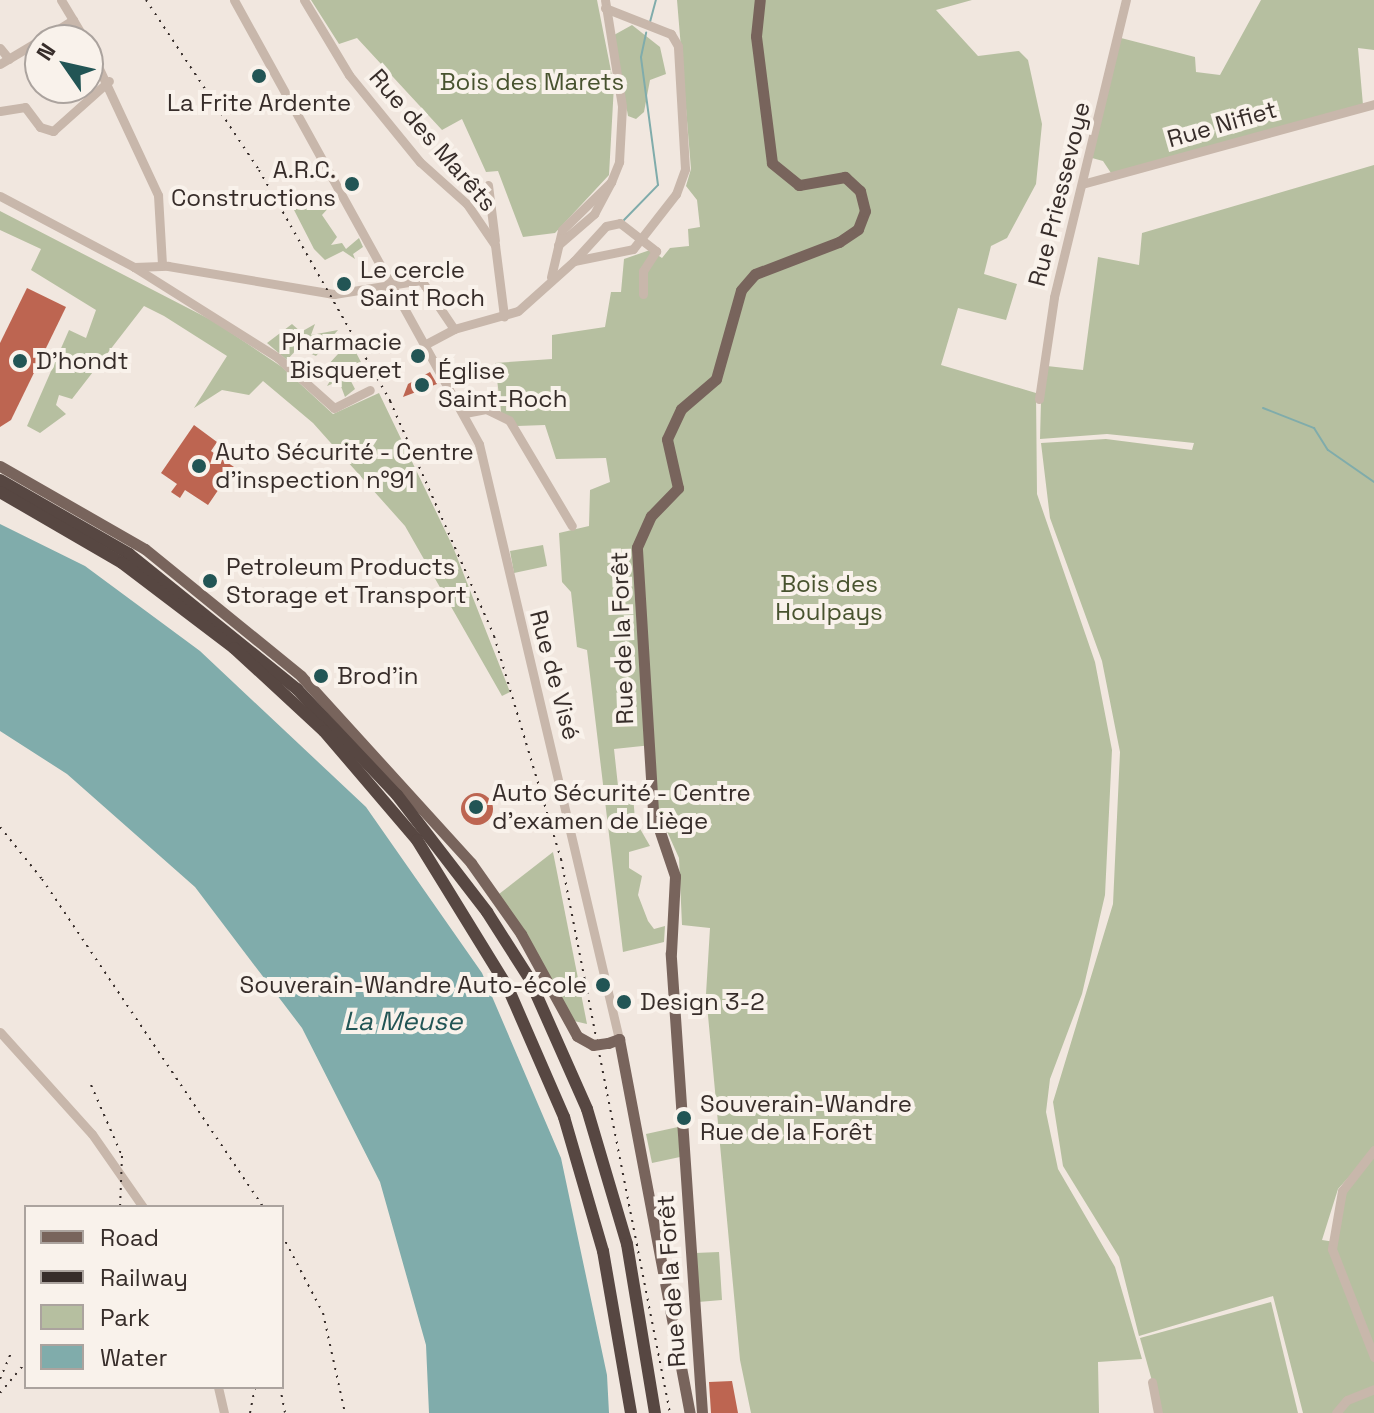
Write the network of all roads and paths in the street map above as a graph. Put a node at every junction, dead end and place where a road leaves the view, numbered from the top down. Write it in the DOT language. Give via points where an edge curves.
graph roads {
  1 [pos="61,0"];
  2 [pos="234,0"];
  3 [pos="304,0"];
  4 [pos="760,0"];
  5 [pos="1126,0"];
  6 [pos="605,4"];
  7 [pos="73,20"];
  8 [pos="66,24"];
  9 [pos="75,24"];
  10 [pos="0,48"];
  11 [pos="24,49"];
  12 [pos="4,61"];
  13 [pos="104,72"];
  14 [pos="109,81"];
  15 [pos="1374,104"];
  16 [pos="0,111"];
  17 [pos="1082,184"];
  18 [pos="488,185"];
  19 [pos="0,196"];
  20 [pos="645,238"];
  21 [pos="495,245"];
  22 [pos="574,261"];
  23 [pos="162,265"];
  24 [pos="134,267"];
  25 [pos="551,277"];
  26 [pos="392,284"];
  27 [pos="643,294"];
  28 [pos="504,316"];
  29 [pos="454,329"];
  30 [pos="426,344"];
  31 [pos="370,390"];
  32 [pos="1039,399"];
  33 [pos="465,413"];
  34 [pos="0,466"];
  35 [pos="0,480"];
  36 [pos="0,492"];
  37 [pos="572,526"];
  38 [pos="0,1032"];
  39 [pos="613,1041"];
  40 [pos="1374,1150"];
  41 [pos="142,1205"];
  42 [pos="1374,1357"];
  43 [pos="1152,1382"];
  44 [pos="218,1389"];
  45 [pos="1374,1389"];
  46 [pos="224,1413"];
  47 [pos="631,1413"];
  48 [pos="655,1413"];
  49 [pos="690,1413"];
  50 [pos="702,1413"];
  51 [pos="1158,1413"];
  52 [pos="1336,1413"];
  1 -- 7 [label="street"];
  2 -- 26 [label="street, Rue de Visé"];
  3 -- 21 [label="street, Rue des Marêts" via="349,75 420,162 467,204"];
  4 -- 50 [label="main road, Rue de la Forêt" via="756,36 772,163 799,185 845,177 860,191 865,211 858,229 839,242 755,274 741,290 716,379 681,409 667,439 678,488 651,516 637,547 653,811 675,876 671,953"];
  5 -- 17 [label="street, Rue Priessevoye"];
  6 -- 20 [label="street" via="671,34 678,46 685,169"];
  6 -- 25 [label="street" via="622,106 611,182 569,219"];
  7 -- 8 [label="street"];
  7 -- 9 [label="street"];
  10 -- 12 [label="street"];
  11 -- 12 [label="street"];
  13 -- 14 [label="street"];
  14 -- 16 [label="street" via="53,131 40,127 25,107"];
  14 -- 23 [label="street" via="158,195"];
  15 -- 17 [label="street, Rue Nifiet"];
  17 -- 32 [label="street, Rue Priessevoye" via="1054,297"];
  18 -- 21 [label="street"];
  19 -- 24 [label="street"];
  20 -- 22 [label="street" via="623,254"];
  20 -- 22 [label="street" via="613,221"];
  20 -- 27 [label="street" via="656,251 643,271"];
  21 -- 28 [label="street, Rue des Marêts"];
  22 -- 25 [label="street"];
  23 -- 24 [label="street"];
  23 -- 26 [label="street" via="329,293"];
  24 -- 31 [label="street" via="277,357 334,408"];
  25 -- 28 [label="street" via="525,307"];
  26 -- 29 [label="street" via="426,281"];
  26 -- 30 [label="street, Rue de Visé"];
  28 -- 29 [label="street"];
  29 -- 30 [label="street"];
  30 -- 33 [label="street, Rue de Visé"];
  33 -- 37 [label="street" via="486,409 509,420"];
  33 -- 39 [label="street, Rue de Visé" via="489,483 521,642 570,813"];
  34 -- 39 [label="main road, bridge" via="145,549 301,676 471,863 521,934 577,1036 593,1045"];
  35 -- 48 [label="highway" via="129,554 297,689 397,795 487,912 529,978 587,1109 627,1244"];
  36 -- 47 [label="highway" via="122,563 234,648 324,731 425,850 508,988 564,1117 603,1251"];
  38 -- 41 [label="street" via="104,1149"];
  39 -- 49 [label="main road, Rue de Visé"];
  40 -- 42 [label="street" via="1342,1191 1332,1249"];
  43 -- 51 [label="street"];
  44 -- 46 [label="street"];
  45 -- 52 [label="street" via="1347,1400"];
}
